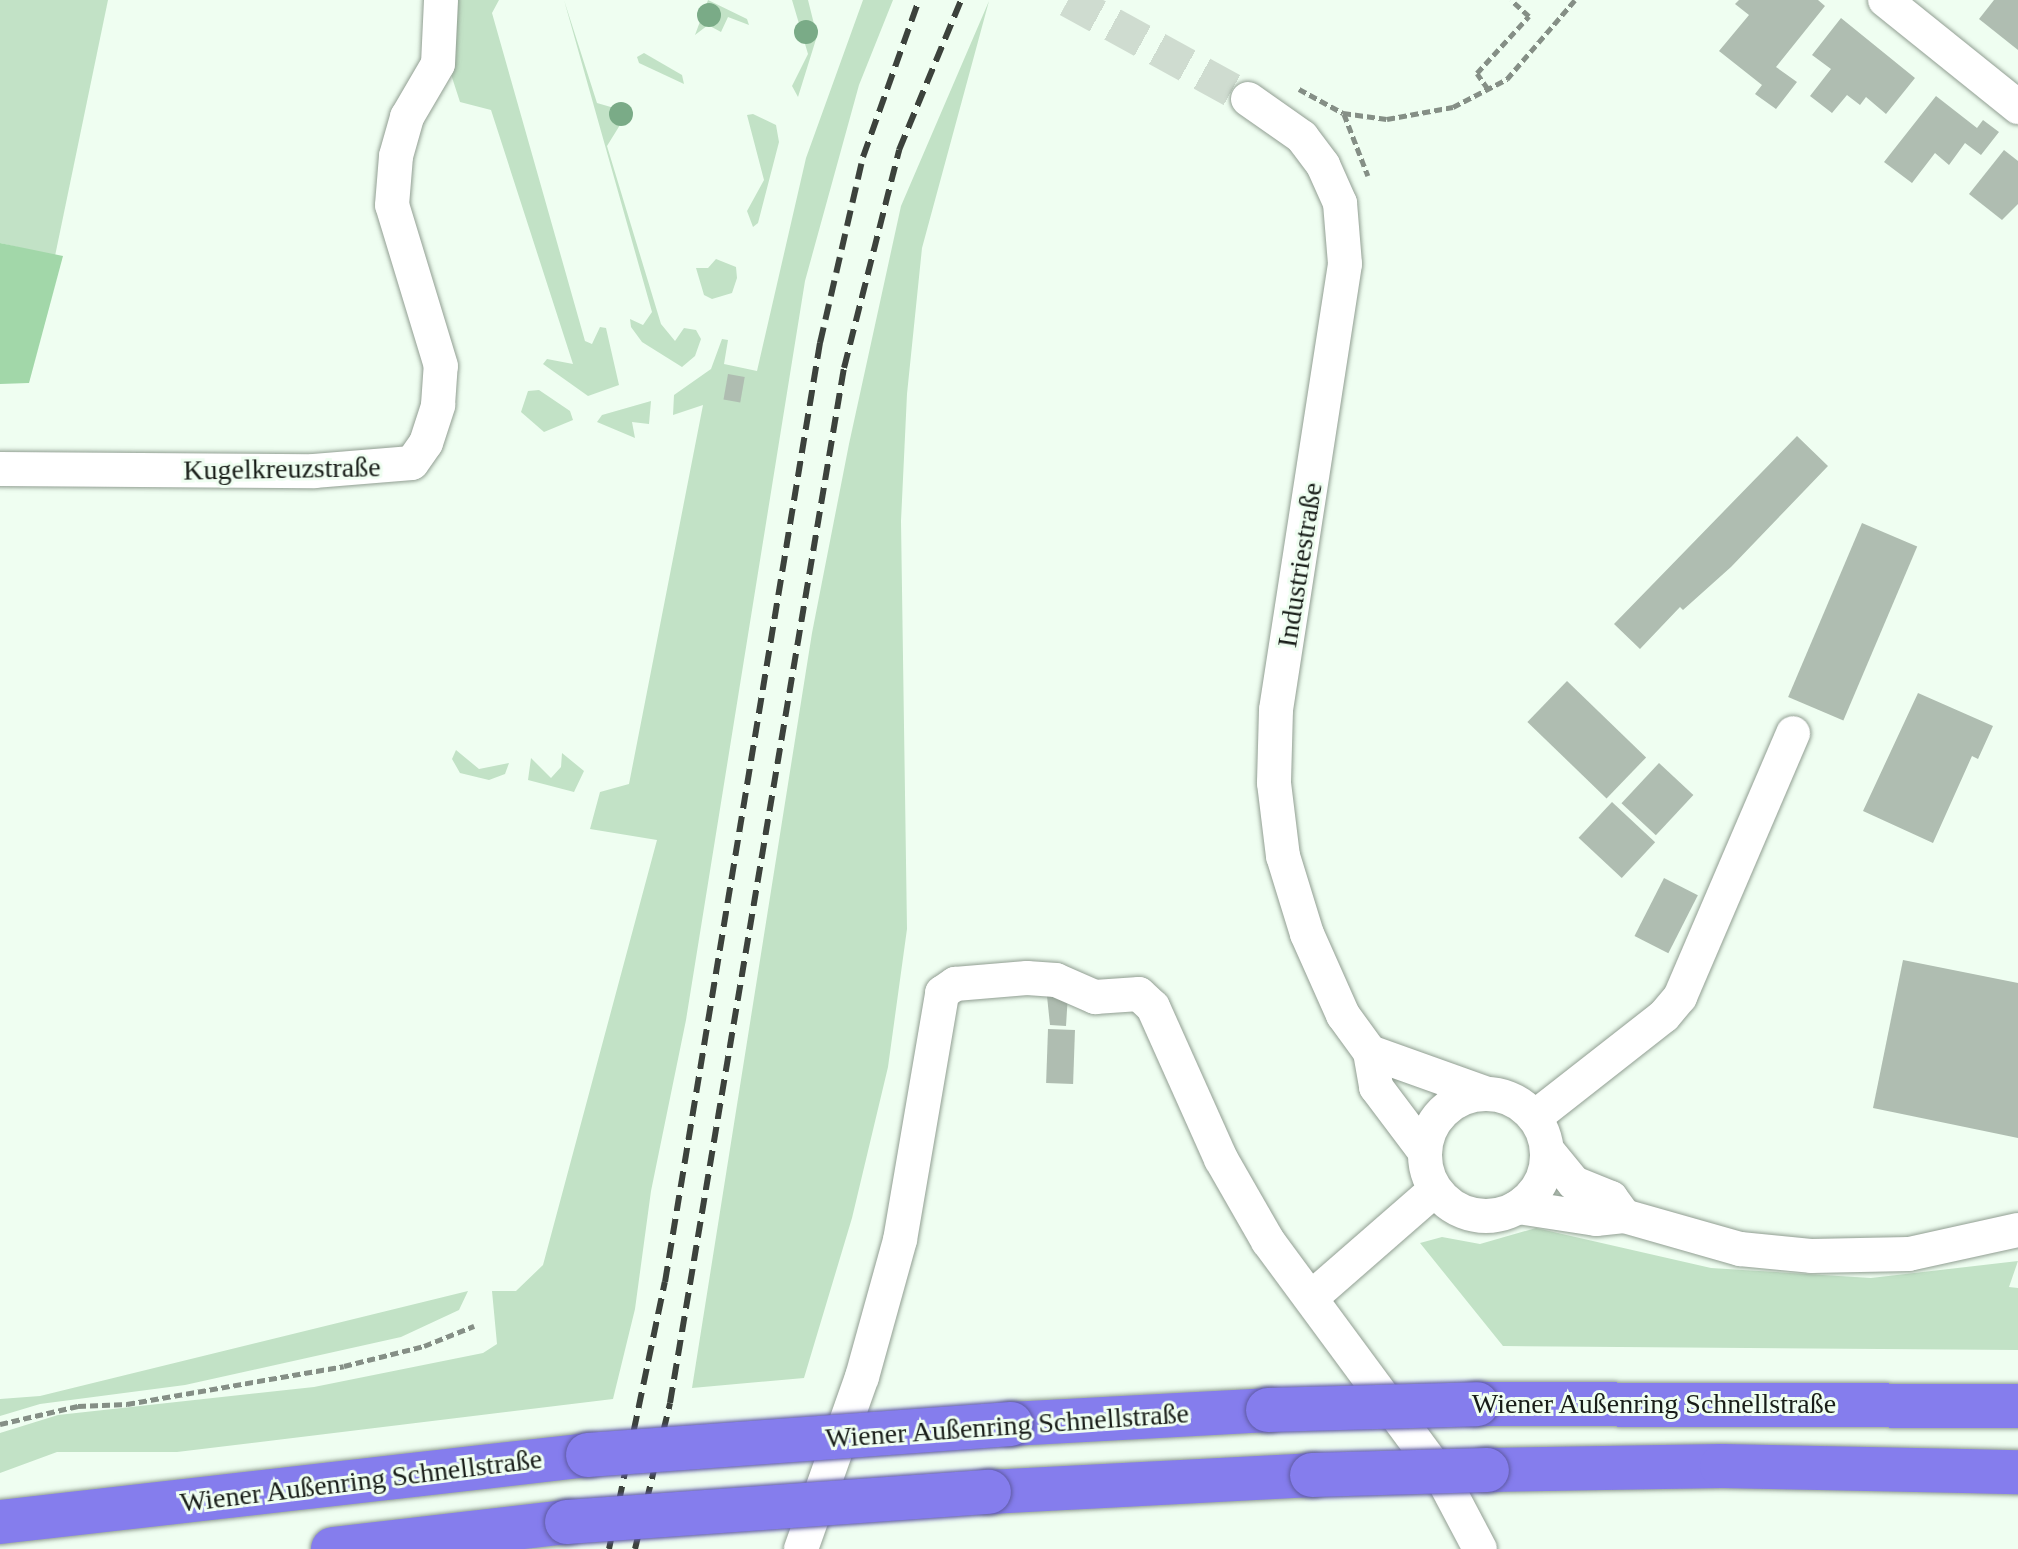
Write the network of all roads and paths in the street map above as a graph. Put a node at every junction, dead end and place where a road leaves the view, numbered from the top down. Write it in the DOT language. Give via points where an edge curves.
graph roads {
  1 [pos="441,0"];
  2 [pos="1511,0"];
  3 [pos="1575,0"];
  4 [pos="1885,0"];
  5 [pos="1288,84"];
  6 [pos="1488,89"];
  7 [pos="1248,99"];
  8 [pos="2018,107"];
  9 [pos="0,469"];
  10 [pos="1793,733"];
  11 [pos="1370,1052"];
  12 [pos="1487,1094"];
  13 [pos="1535,1117"];
  14 [pos="1547,1150"];
  15 [pos="1425,1152"];
  16 [pos="1435,1190"];
  17 [pos="1518,1207"];
  18 [pos="1624,1216"];
  19 [pos="2018,1230"];
  20 [pos="1311,1298"];
  21 [pos="474,1326"];
  22 [pos="2018,1406"];
  23 [pos="0,1424"];
  24 [pos="2018,1472"];
  25 [pos="0,1522"];
  26 [pos="333,1549"];
  27 [pos="801,1549"];
  28 [pos="1480,1549"];
  1 -- 9 [label="street, Kugelkreuzstraße" via="438,64 407,117 396,156 392,205 441,366 438,405 426,443 412,463 314,471"];
  2 -- 6 [label="path" via="1529,16 1477,73"];
  3 -- 6 [label="path" via="1507,79"];
  4 -- 8 [label="street"];
  5 -- 6 [label="path" via="1343,113 1387,119 1453,107"];
  7 -- 11 [label="street, Industriestraße" via="1302,137 1340,203 1345,264 1276,710 1274,783 1283,856 1307,934 1343,1015"];
  10 -- 13 [label="street" via="1680,997 1664,1016"];
  11 -- 12 [label="street"];
  11 -- 15 [label="street, Industriestraße" via="1376,1087"];
  12 -- 13 [label="street" via="1505,1097"];
  12 -- 15 [label="street" via="1453,1103 1439,1116"];
  13 -- 14 [label="street"];
  14 -- 17 [label="street" via="1540,1185"];
  14 -- 18 [label="street" via="1574,1183 1611,1198"];
  15 -- 16 [label="street"];
  16 -- 17 [label="street" via="1473,1215"];
  16 -- 20 [label="street"];
  17 -- 18 [label="street" via="1596,1219"];
  18 -- 19 [label="street" via="1740,1249 1811,1256 1909,1254"];
  20 -- 27 [label="street" via="1268,1241 1229,1173 1153,1007 1139,994 1095,997 1056,980 1027,978 945,988 900,1240 862,1377"];
  20 -- 28 [label="street" via="1442,1477"];
  21 -- 23 [label="path" via="424,1346 344,1366 127,1404 78,1406"];
  22 -- 25 [label="highway, Wiener Außenring Schnellstraße, bridge" via="1686,1403 1268,1410 1011,1424 588,1455"];
  24 -- 26 [label="highway, bridge" via="1722,1466 1312,1475 567,1522"];
}
